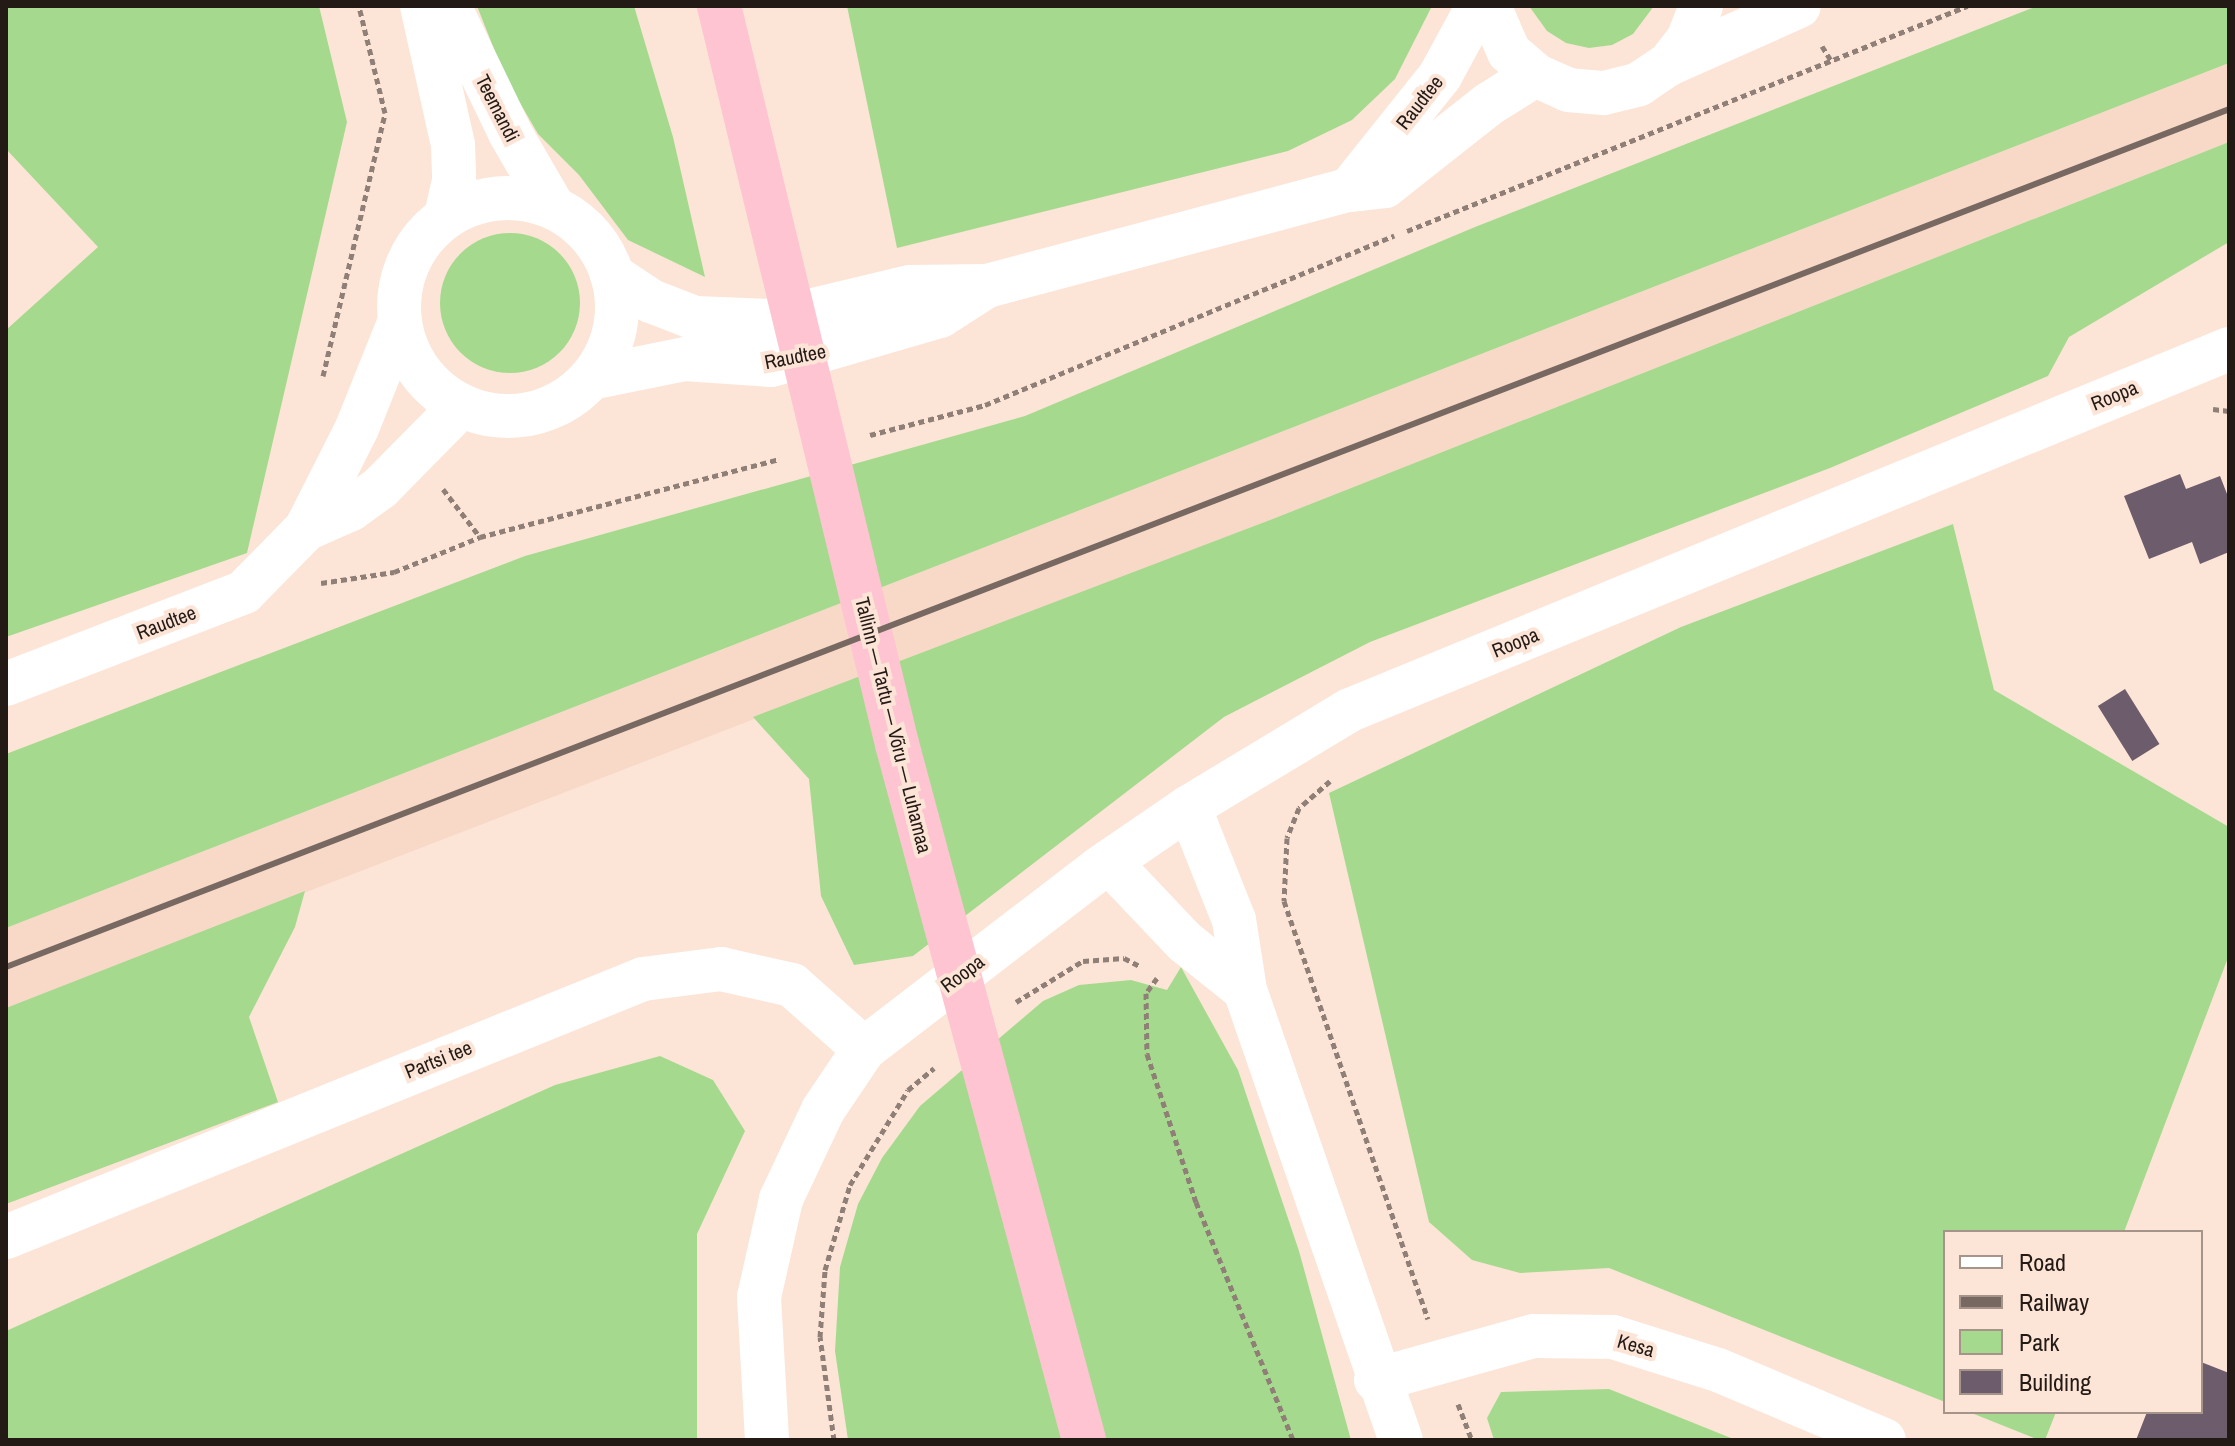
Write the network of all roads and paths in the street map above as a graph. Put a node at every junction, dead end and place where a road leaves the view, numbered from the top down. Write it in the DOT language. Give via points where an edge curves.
graph roads {
  1 [pos="359,6"];
  2 [pos="422,6"];
  3 [pos="449,6"];
  4 [pos="719,6"];
  5 [pos="1478,6"];
  6 [pos="1489,6"];
  7 [pos="1701,6"];
  8 [pos="1799,6"];
  9 [pos="1967,6"];
  10 [pos="1669,64"];
  11 [pos="1535,75"];
  12 [pos="1349,190"];
  13 [pos="553,207"];
  14 [pos="446,216"];
  15 [pos="612,275"];
  16 [pos="987,286"];
  17 [pos="399,323"];
  18 [pos="2226,354"];
  19 [pos="591,378"];
  20 [pos="322,379"];
  21 [pos="461,406"];
  22 [pos="862,437"];
  23 [pos="786,457"];
  24 [pos="410,462"];
  25 [pos="306,529"];
  26 [pos="480,537"];
  27 [pos="394,572"];
  28 [pos="6,684"];
  29 [pos="1189,807"];
  30 [pos="1109,862"];
  31 [pos="1234,920"];
  32 [pos="1185,942"];
  33 [pos="1158,977"];
  34 [pos="1245,990"];
  35 [pos="1012,1005"];
  36 [pos="864,1049"];
  37 [pos="943,1061"];
  38 [pos="6,1237"];
  39 [pos="1443,1363"];
  40 [pos="1376,1380"];
  41 [pos="767,1440"];
  42 [pos="834,1440"];
  43 [pos="1084,1440"];
  44 [pos="1293,1440"];
  45 [pos="1401,1440"];
  46 [pos="1472,1440"];
  47 [pos="1884,1440"];
  1 -- 20 [label="path" via="385,113"];
  2 -- 14 [label="street" via="453,145 454,181"];
  3 -- 13 [label="street, Teemandi" via="510,133"];
  4 -- 43 [label="highway, Tallinn — Tartu — Võru — Luhamaa" via="897,744"];
  5 -- 12 [label="street, Raudtee" via="1440,76"];
  6 -- 11 [label="street" via="1509,52"];
  7 -- 10 [label="street" via="1688,40"];
  8 -- 10 [label="street"];
  9 -- 22 [label="path" via="1217,305 985,405"];
  10 -- 11 [label="street" via="1639,84 1604,93 1568,90"];
  11 -- 12 [label="street, Raudtee" via="1489,104 1385,186"];
  12 -- 16 [label="street, Raudtee"];
  13 -- 14 [label="street, Raudtee" via="499,198"];
  13 -- 15 [label="street, Raudtee" via="600,247"];
  14 -- 17 [label="street, Raudtee" via="424,236 407,263 399,292"];
  15 -- 16 [label="street, Raudtee" via="651,301 695,318 768,321 910,287"];
  15 -- 19 [label="street, Raudtee" via="618,311 610,346"];
  16 -- 19 [label="street, Raudtee" via="940,316 771,365 685,359"];
  17 -- 21 [label="street, Raudtee" via="411,356 432,385"];
  17 -- 25 [label="street, Raudtee" via="357,428"];
  18 -- 29 [label="street, Roopa" via="1350,710"];
  19 -- 21 [label="street, Raudtee" via="565,400 531,414 496,415"];
  21 -- 24 [label="street, Raudtee"];
  23 -- 26 [label="path"];
  24 -- 25 [label="street, Raudtee" via="351,509"];
  24 -- 26 [label="path" via="462,508"];
  25 -- 28 [label="street, Raudtee" via="244,592"];
  26 -- 27 [label="path"];
  29 -- 30 [label="street, Roopa"];
  29 -- 31 [label="street"];
  30 -- 32 [label="street"];
  30 -- 36 [label="street, Roopa"];
  31 -- 34 [label="street"];
  31 -- 39 [label="path" via="1284,901"];
  32 -- 33 [label="path"];
  32 -- 34 [label="street"];
  33 -- 35 [label="path" via="1124,958 1083,961"];
  33 -- 44 [label="path" via="1146,993 1147,1054 1196,1202"];
  34 -- 40 [label="street"];
  36 -- 38 [label="street, Partsi tee" via="792,985 721,969 643,979"];
  36 -- 41 [label="street, Roopa" via="823,1110 781,1199 759,1297"];
  37 -- 42 [label="path" via="908,1090 850,1185 825,1270 820,1337"];
  39 -- 40 [label="street, Kesa"];
  39 -- 46 [label="path"];
  39 -- 47 [label="street, Kesa" via="1534,1336 1613,1337 1718,1370"];
  40 -- 45 [label="street"];
}
